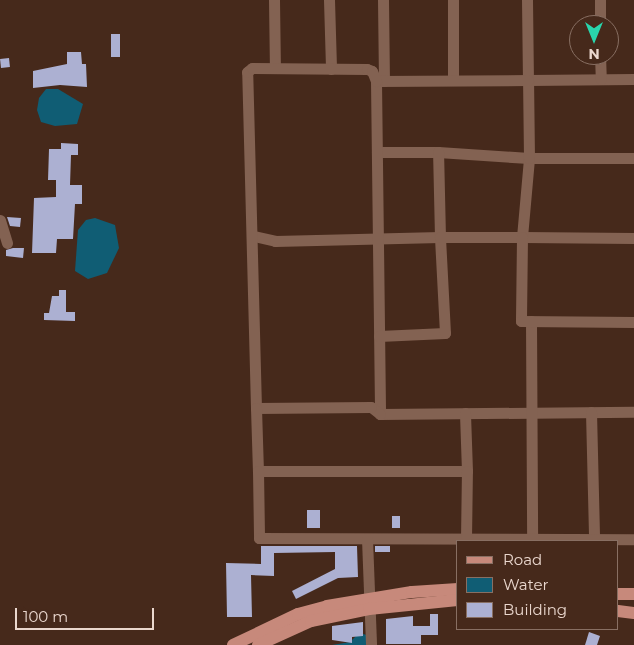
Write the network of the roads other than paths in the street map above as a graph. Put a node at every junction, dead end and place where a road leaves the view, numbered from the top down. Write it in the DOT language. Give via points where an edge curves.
graph roads {
  1 [pos="274,0"];
  2 [pos="330,0"];
  3 [pos="383,0"];
  4 [pos="453,0"];
  5 [pos="527,0"];
  6 [pos="600,0"];
  7 [pos="600,15"];
  8 [pos="600,65"];
  9 [pos="275,68"];
  10 [pos="331,69"];
  11 [pos="601,79"];
  12 [pos="634,79"];
  13 [pos="453,80"];
  14 [pos="528,80"];
  15 [pos="380,81"];
  16 [pos="377,152"];
  17 [pos="438,152"];
  18 [pos="529,158"];
  19 [pos="634,158"];
  20 [pos="0,220"];
  21 [pos="254,236"];
  22 [pos="440,237"];
  23 [pos="522,237"];
  24 [pos="378,238"];
  25 [pos="634,238"];
  26 [pos="7,243"];
  27 [pos="531,321"];
  28 [pos="634,322"];
  29 [pos="379,336"];
  30 [pos="256,408"];
  31 [pos="591,412"];
  32 [pos="634,412"];
  33 [pos="465,413"];
  34 [pos="529,413"];
  35 [pos="380,414"];
  36 [pos="258,471"];
  37 [pos="467,471"];
  38 [pos="367,538"];
  39 [pos="466,539"];
  40 [pos="532,539"];
  41 [pos="634,539"];
  42 [pos="589,540"];
  43 [pos="456,589"];
  44 [pos="619,594"];
  45 [pos="634,594"];
  46 [pos="456,600"];
  47 [pos="368,604"];
  48 [pos="619,611"];
  49 [pos="634,613"];
  50 [pos="261,644"];
  51 [pos="233,645"];
  52 [pos="371,645"];
  1 -- 9 [label="street"];
  2 -- 10 [label="street"];
  3 -- 15 [label="street"];
  4 -- 13 [label="street"];
  5 -- 14 [label="street"];
  6 -- 7 [label="street"];
  8 -- 11 [label="street"];
  9 -- 10 [label="street"];
  9 -- 21 [label="street" via="252,68 246,72"];
  10 -- 15 [label="street" via="367,69"];
  11 -- 12 [label="street"];
  11 -- 14 [label="street"];
  13 -- 14 [label="street"];
  13 -- 15 [label="street"];
  14 -- 18 [label="street"];
  15 -- 16 [label="street"];
  16 -- 17 [label="street"];
  16 -- 24 [label="street"];
  17 -- 18 [label="street"];
  17 -- 22 [label="street"];
  18 -- 19 [label="street"];
  18 -- 23 [label="street"];
  20 -- 26 [label="street"];
  21 -- 24 [label="street" via="276,241"];
  21 -- 30 [label="street"];
  22 -- 23 [label="street"];
  22 -- 24 [label="street"];
  22 -- 29 [label="street" via="445,333"];
  23 -- 25 [label="street"];
  23 -- 27 [label="street" via="521,321"];
  24 -- 29 [label="street"];
  27 -- 28 [label="street"];
  27 -- 34 [label="street"];
  29 -- 35 [label="street"];
  30 -- 35 [label="street" via="371,407"];
  30 -- 36 [label="street"];
  31 -- 32 [label="street"];
  31 -- 34 [label="street"];
  31 -- 42 [label="street"];
  33 -- 34 [label="street"];
  33 -- 35 [label="street"];
  33 -- 37 [label="street"];
  34 -- 40 [label="street"];
  36 -- 37 [label="street"];
  36 -- 38 [label="street" via="259,538"];
  37 -- 39 [label="street"];
  38 -- 39 [label="street"];
  38 -- 47 [label="street"];
  39 -- 40 [label="street"];
  40 -- 42 [label="street"];
  41 -- 42 [label="street"];
  43 -- 47 [label="main road"];
  44 -- 45 [label="main road"];
  46 -- 47 [label="main road"];
  47 -- 50 [label="main road" via="311,621"];
  47 -- 51 [label="main road" via="298,614"];
  47 -- 52 [label="street"];
  48 -- 49 [label="main road"];
}
